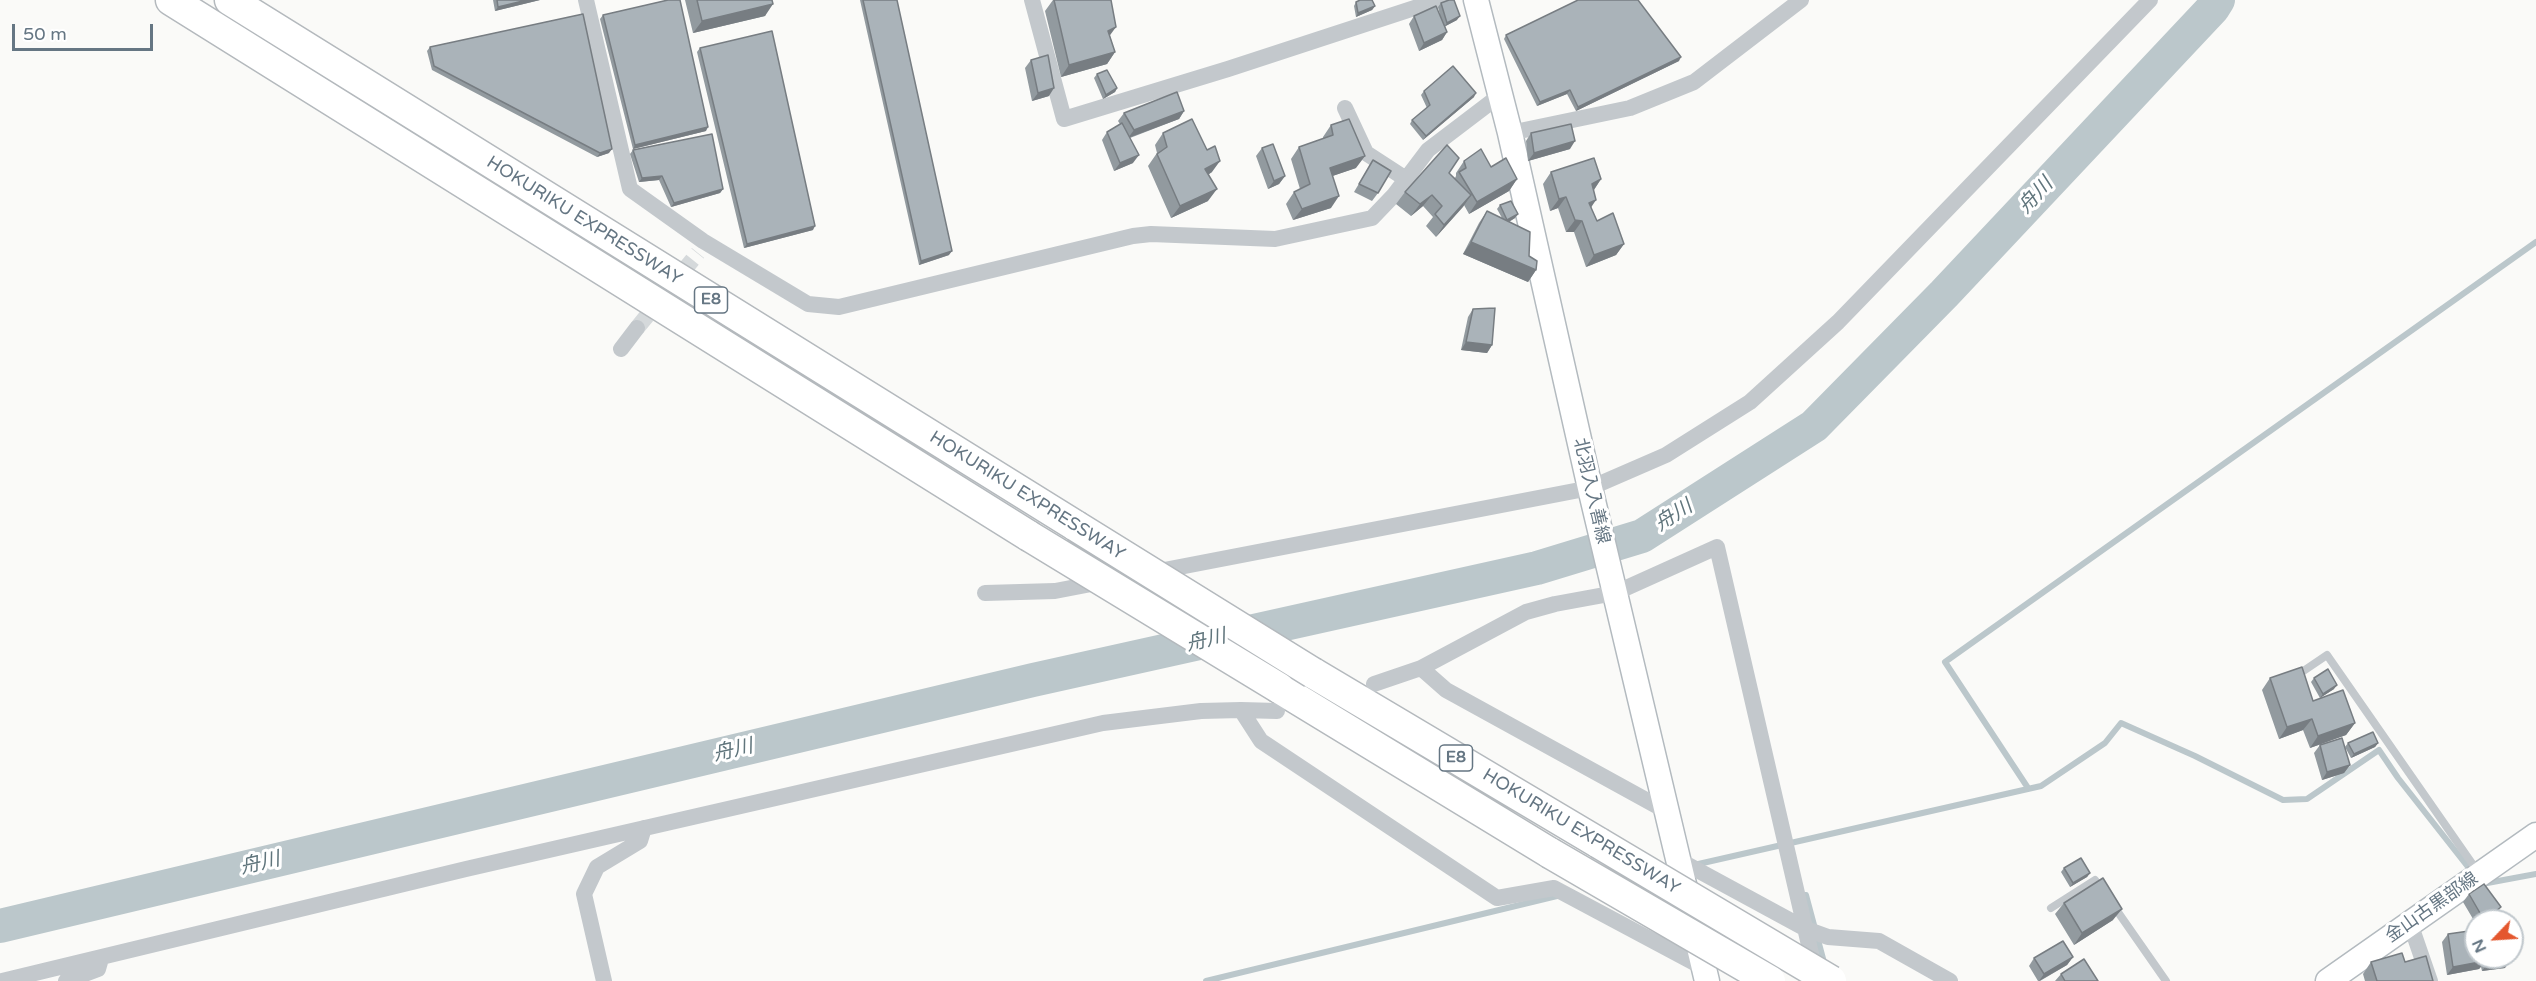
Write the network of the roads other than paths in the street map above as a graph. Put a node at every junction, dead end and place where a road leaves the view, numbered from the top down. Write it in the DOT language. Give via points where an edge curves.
graph roads {
  1 [pos="171,0"];
  2 [pos="230,0"];
  3 [pos="586,0"];
  4 [pos="1032,0"];
  5 [pos="1439,0"];
  6 [pos="1476,0"];
  7 [pos="1801,0"];
  8 [pos="2150,0"];
  9 [pos="1499,96"];
  10 [pos="1345,108"];
  11 [pos="1510,133"];
  12 [pos="1406,179"];
  13 [pos="637,328"];
  14 [pos="621,349"];
  15 [pos="1590,488"];
  16 [pos="1614,588"];
  17 [pos="985,593"];
  18 [pos="1421,668"];
  19 [pos="2296,676"];
  20 [pos="1374,684"];
  21 [pos="1278,700"];
  22 [pos="1241,710"];
  23 [pos="1666,811"];
  24 [pos="644,828"];
  25 [pos="2536,835"];
  26 [pos="1677,859"];
  27 [pos="2480,875"];
  28 [pos="2051,908"];
  29 [pos="2410,923"];
  30 [pos="1806,929"];
  31 [pos="100,958"];
  32 [pos="1706,974"];
  33 [pos="2,981"];
  34 [pos="66,981"];
  35 [pos="604,981"];
  36 [pos="1770,981"];
  37 [pos="1817,981"];
  38 [pos="1831,981"];
  39 [pos="1950,981"];
  40 [pos="2166,981"];
  41 [pos="2328,981"];
  42 [pos="2430,981"];
  1 -- 21 [label="highway, HOKURIKU EXPRESSWAY / E8, bridge" via="1029,536"];
  2 -- 38 [label="highway, HOKURIKU EXPRESSWAY / E8, bridge" via="1313,673"];
  3 -- 12 [label="street" via="630,189 701,247 808,304 839,307 1133,236 1275,239 1372,218"];
  4 -- 5 [label="street" via="1064,119"];
  6 -- 9 [label="main road, 北羽入入善線"];
  7 -- 11 [label="street" via="1694,82 1630,108"];
  8 -- 15 [label="street" via="1838,322 1750,402 1666,455"];
  9 -- 11 [label="main road, 北羽入入善線"];
  9 -- 12 [label="street" via="1428,150"];
  10 -- 12 [label="street" via="1366,153"];
  11 -- 15 [label="main road, 北羽入入善線"];
  13 -- 14 [label="street"];
  15 -- 16 [label="main road, 北羽入入善線"];
  15 -- 17 [label="street" via="1055,591"];
  16 -- 18 [label="street" via="1526,612"];
  16 -- 23 [label="main road, 北羽入入善線"];
  16 -- 30 [label="street" via="1717,547"];
  18 -- 20 [label="street"];
  18 -- 23 [label="street" via="1446,690"];
  19 -- 27 [label="lane" via="2327,655"];
  21 -- 22 [label="street"];
  21 -- 36 [label="highway, HOKURIKU EXPRESSWAY / E8, bridge"];
  22 -- 24 [label="street" via="1103,723"];
  22 -- 32 [label="street" via="1261,741 1497,898 1554,888"];
  23 -- 26 [label="main road, 北羽入入善線"];
  24 -- 31 [label="street"];
  24 -- 35 [label="street" via="640,841 597,867 584,894"];
  25 -- 27 [label="main road, 金山古黒部線"];
  26 -- 30 [label="street"];
  26 -- 32 [label="main road, 北羽入入善線"];
  27 -- 29 [label="main road, 金山古黒部線"];
  28 -- 40 [label="lane" via="2095,879"];
  29 -- 41 [label="main road, 金山古黒部線"];
  29 -- 42 [label="street"];
  30 -- 37 [label="street"];
  30 -- 39 [label="street" via="1828,937 1879,942"];
  31 -- 33 [label="street"];
  31 -- 34 [label="street" via="98,969"];
}
